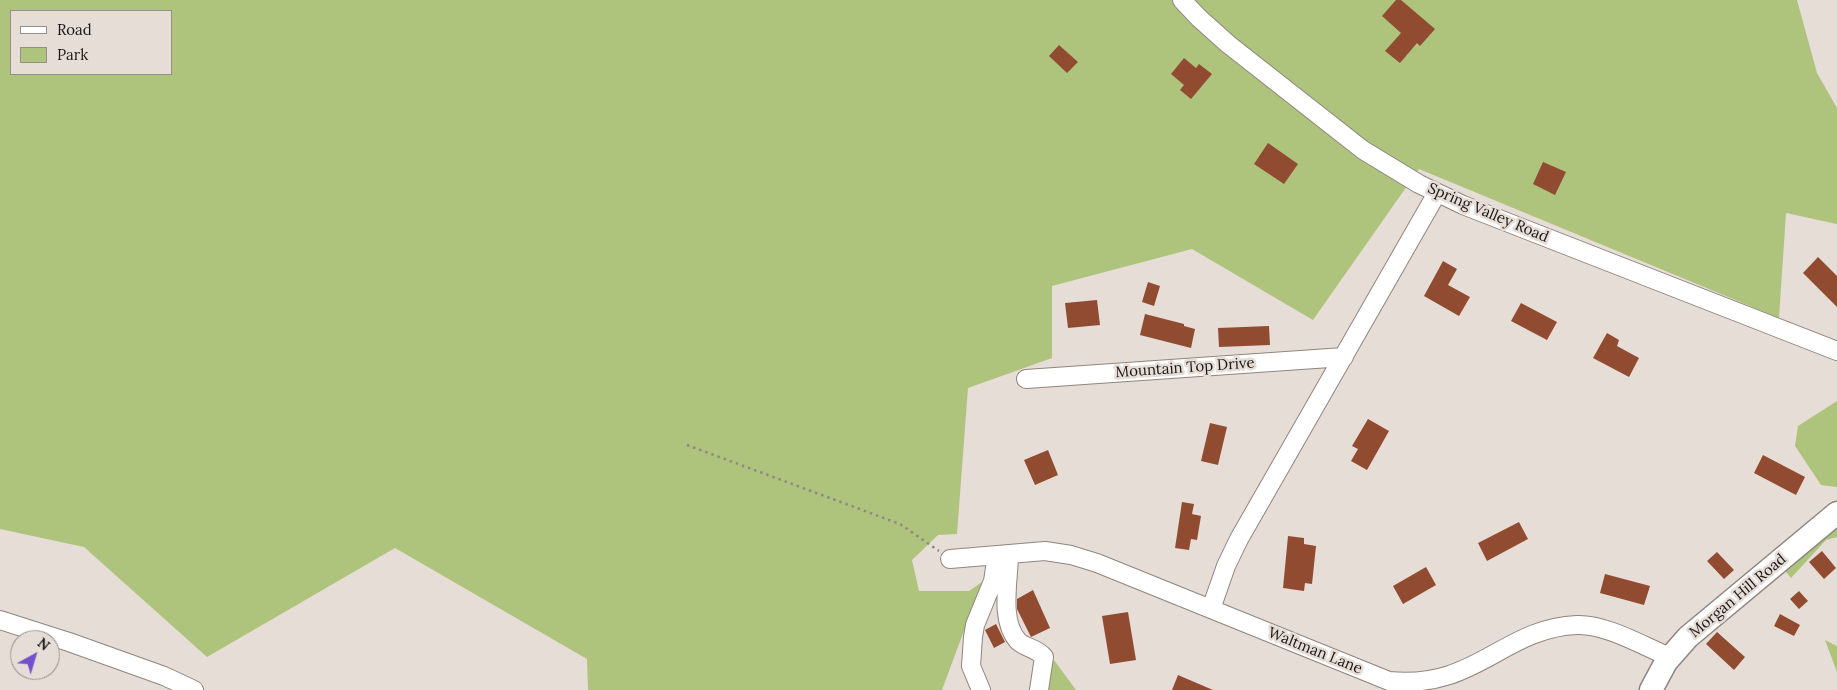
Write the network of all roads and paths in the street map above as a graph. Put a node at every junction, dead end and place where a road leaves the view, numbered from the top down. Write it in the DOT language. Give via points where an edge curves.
graph roads {
  1 [pos="1182,0"];
  2 [pos="1436,193"];
  3 [pos="1837,351"];
  4 [pos="1344,356"];
  5 [pos="1026,379"];
  6 [pos="687,445"];
  7 [pos="1837,513"];
  8 [pos="1003,554"];
  9 [pos="950,559"];
  10 [pos="1211,609"];
  11 [pos="0,620"];
  12 [pos="1670,657"];
  13 [pos="167,685"];
  14 [pos="194,690"];
  15 [pos="981,690"];
  16 [pos="1039,690"];
  17 [pos="1650,690"];
  1 -- 2 [label="street, Spring Valley Road" via="1228,44 1363,150"];
  2 -- 3 [label="street, Spring Valley Road"];
  2 -- 4 [label="street"];
  4 -- 5 [label="street, Mountain Top Drive"];
  4 -- 10 [label="street" via="1239,539"];
  6 -- 9 [label="path" via="900,524"];
  7 -- 12 [label="main road, Morgan Hill Road" via="1706,621"];
  8 -- 9 [label="street, Waltman Lane"];
  8 -- 10 [label="street, Waltman Lane" via="1045,551 1071,555"];
  8 -- 15 [label="street" via="973,637 971,666"];
  8 -- 16 [label="street" via="1009,575 1006,597 1012,634 1019,643 1044,657"];
  10 -- 12 [label="street, Waltman Lane" via="1389,681 1415,687 1441,687 1463,680 1532,638 1564,626 1599,628"];
  11 -- 13 [label="street" via="69,642"];
  12 -- 17 [label="main road, Morgan Hill Road"];
  13 -- 14 [label="street"];
}
